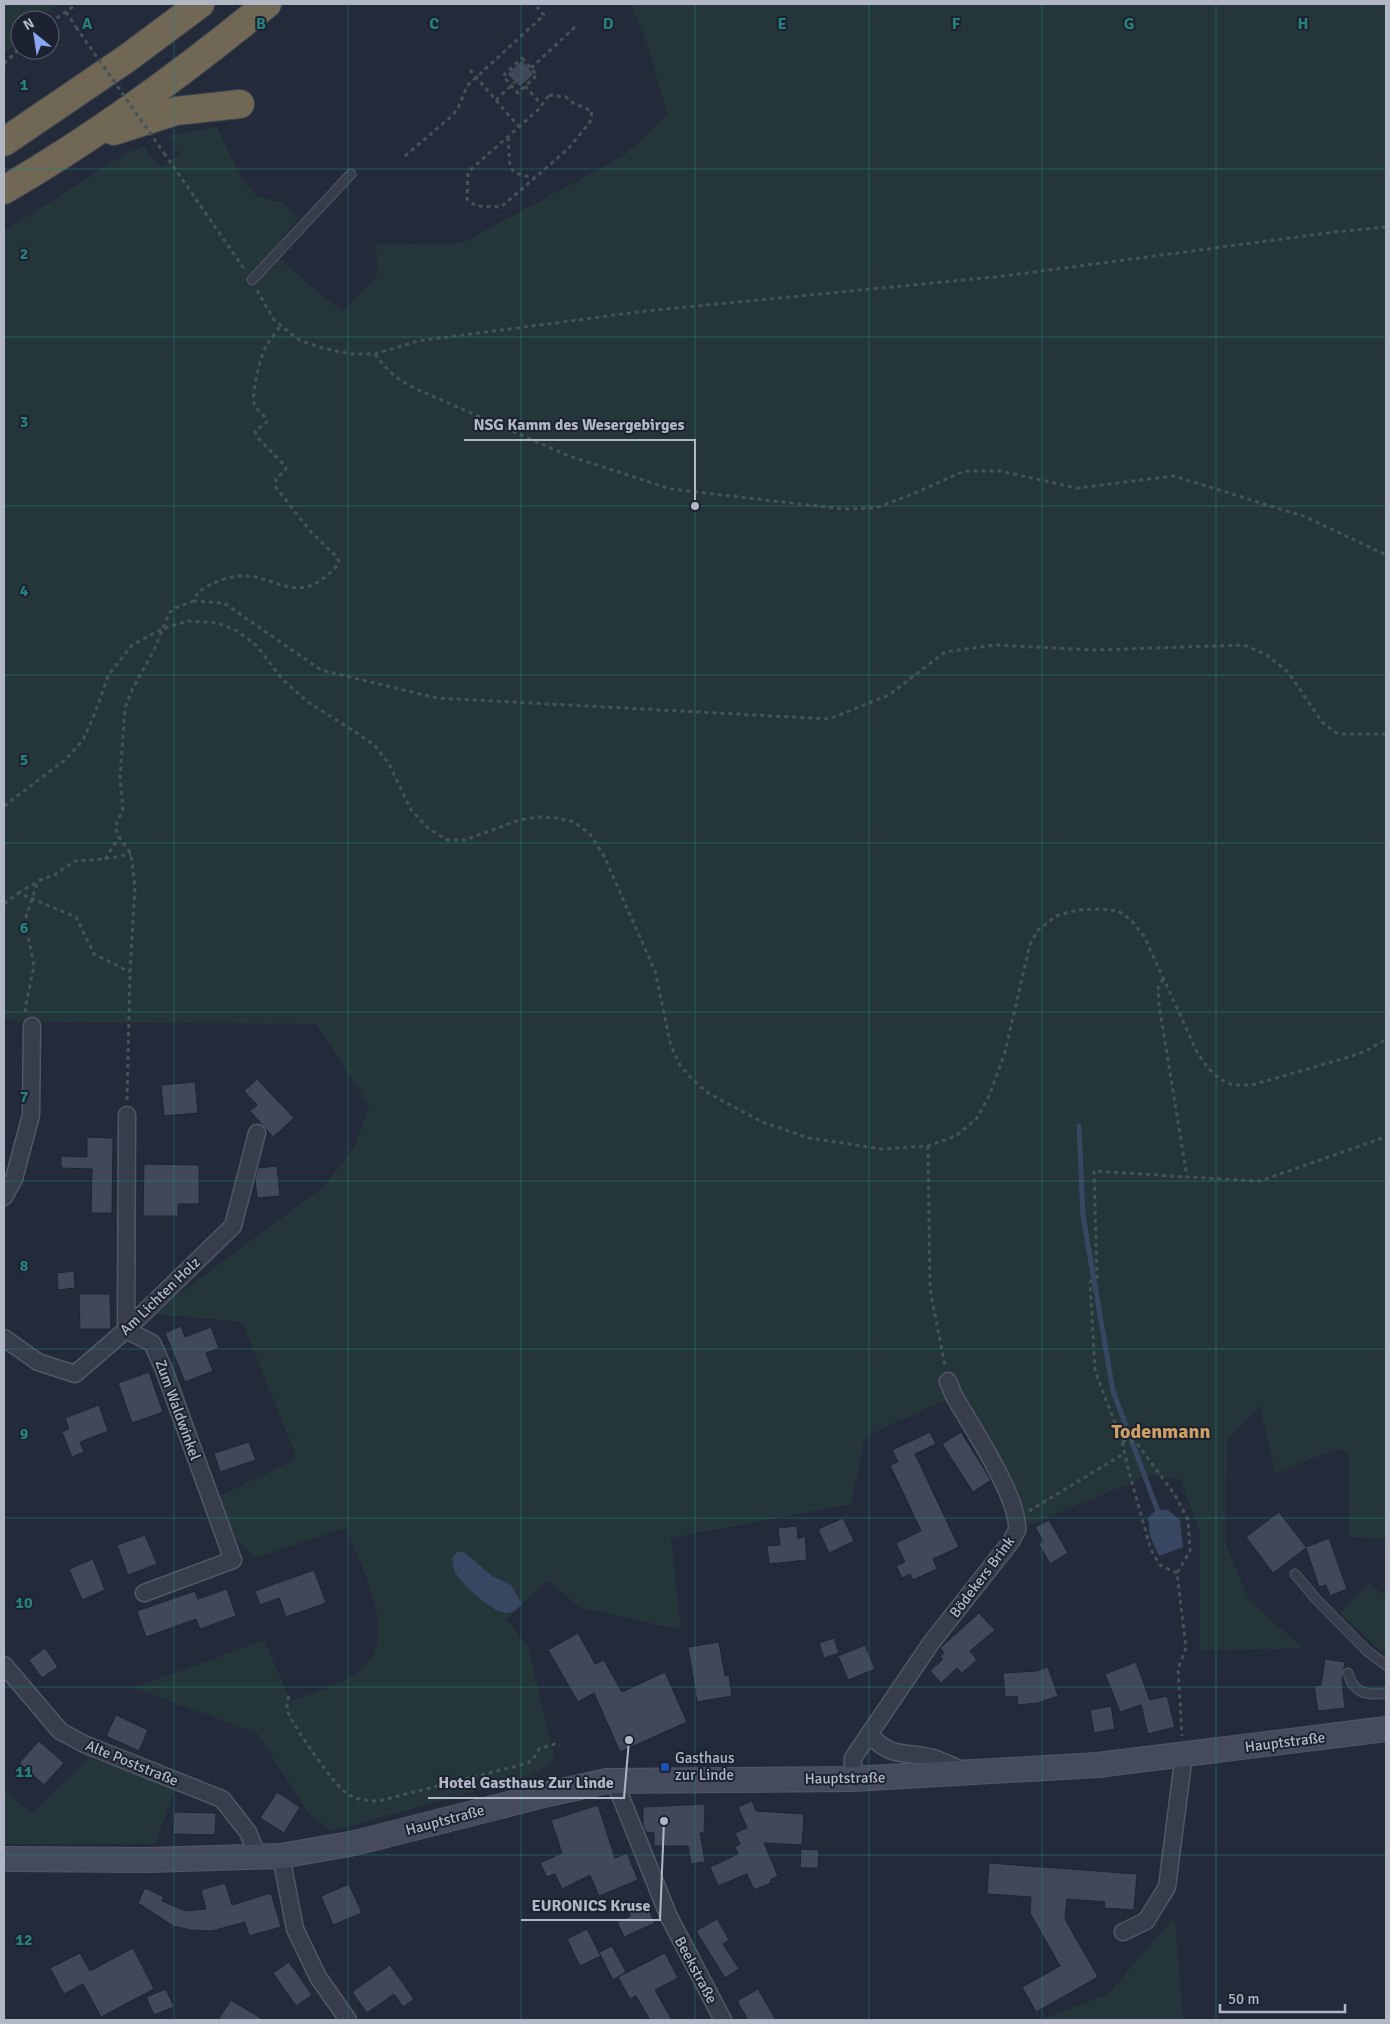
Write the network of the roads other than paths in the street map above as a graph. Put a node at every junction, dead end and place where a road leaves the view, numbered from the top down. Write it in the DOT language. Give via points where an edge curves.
graph roads {
  1 [pos="200,4"];
  2 [pos="267,4"];
  3 [pos="240,104"];
  4 [pos="84,140"];
  5 [pos="4,142"];
  6 [pos="351,174"];
  7 [pos="4,190"];
  8 [pos="252,280"];
  9 [pos="32,1026"];
  10 [pos="127,1115"];
  11 [pos="256,1134"];
  12 [pos="4,1197"];
  13 [pos="126,1330"];
  14 [pos="4,1338"];
  15 [pos="948,1381"];
  16 [pos="1295,1574"];
  17 [pos="144,1593"];
  18 [pos="4,1665"];
  19 [pos="1386,1665"];
  20 [pos="1348,1672"];
  21 [pos="1386,1693"];
  22 [pos="1386,1729"];
  23 [pos="869,1734"];
  24 [pos="1184,1754"];
  25 [pos="971,1773"];
  26 [pos="853,1779"];
  27 [pos="614,1780"];
  28 [pos="270,1857"];
  29 [pos="4,1859"];
  30 [pos="1123,1932"];
  31 [pos="348,2020"];
  32 [pos="723,2020"];
  1 -- 5 [label="highway"];
  2 -- 4 [label="highway" via="153,93"];
  3 -- 4 [label="highway" via="176,110"];
  4 -- 7 [label="highway"];
  6 -- 8 [label="lane"];
  9 -- 12 [label="street" via="31,1115 14,1179"];
  10 -- 13 [label="street"];
  11 -- 13 [label="street, Am Lichten Holz" via="233,1226"];
  13 -- 14 [label="street, Am Lichten Holz" via="75,1374 38,1362"];
  13 -- 17 [label="street, Zum Waldwinkel" via="152,1343 233,1560"];
  15 -- 23 [label="street, Bödekers Brink" via="1004,1483 1017,1530 931,1643"];
  16 -- 19 [label="lane" via="1316,1600 1367,1651"];
  18 -- 28 [label="street, Alte Poststraße" via="60,1731 84,1744 222,1799"];
  20 -- 21 [label="lane" via="1350,1682 1357,1690 1365,1694"];
  22 -- 24 [label="main road, Hauptstraße"];
  23 -- 25 [label="street" via="881,1747 890,1751 932,1758"];
  23 -- 26 [label="street, Bödekers Brink" via="853,1758"];
  24 -- 25 [label="main road, Hauptstraße" via="1098,1765"];
  24 -- 30 [label="street" via="1167,1887 1146,1921"];
  25 -- 26 [label="main road, Hauptstraße"];
  26 -- 27 [label="main road, Hauptstraße"];
  27 -- 28 [label="main road, Hauptstraße" via="355,1843"];
  27 -- 32 [label="street, Beekstraße" via="669,1917"];
  28 -- 29 [label="main road, Hauptstraße"];
  28 -- 31 [label="street, Alte Poststraße" via="295,1929 318,1977"];
}
